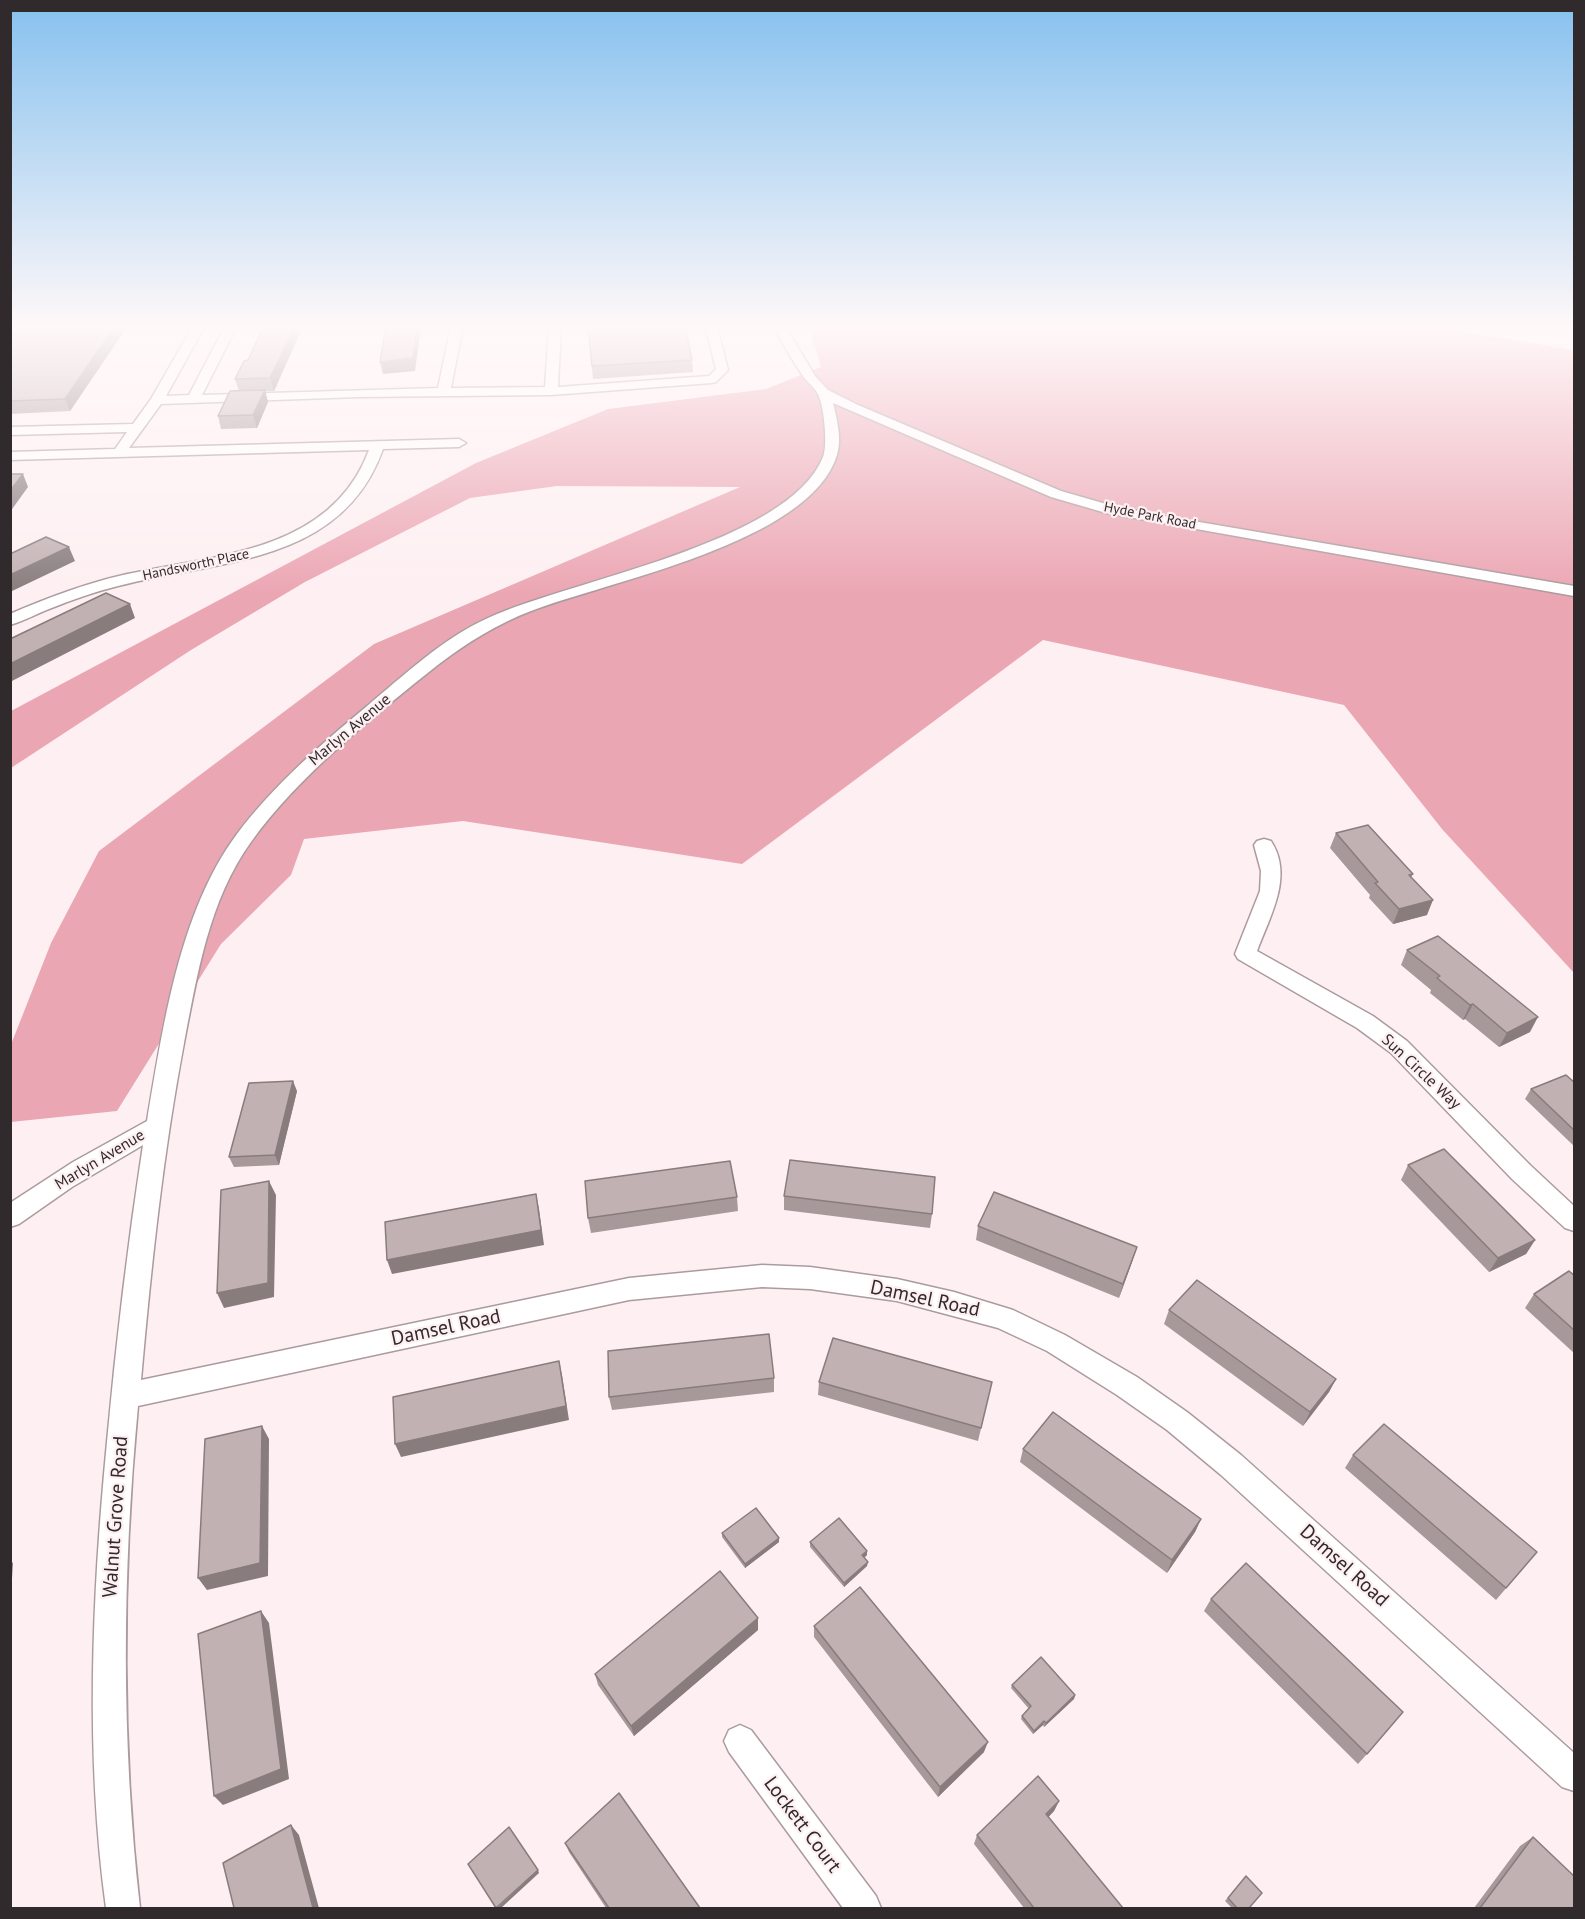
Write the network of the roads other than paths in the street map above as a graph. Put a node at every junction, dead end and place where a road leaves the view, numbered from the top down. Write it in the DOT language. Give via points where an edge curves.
graph roads {
  1 [pos="146,416"];
  2 [pos="828,416"];
  3 [pos="870,416"];
  4 [pos="138,428"];
  5 [pos="10,431"];
  6 [pos="459,443"];
  7 [pos="378,445"];
  8 [pos="120,452"];
  9 [pos="10,456"];
  10 [pos="1575,591"];
  11 [pos="10,620"];
  12 [pos="1264,845"];
  13 [pos="156,1127"];
  14 [pos="10,1218"];
  15 [pos="1575,1221"];
  16 [pos="124,1396"];
  17 [pos="740,1741"];
  18 [pos="1575,1775"];
  19 [pos="123,1908"];
  20 [pos="864,1908"];
  1 -- 4 [label="street"];
  2 -- 13 [label="street, Marlyn Avenue" via="831,454 825,469 792,505 718,543 494,621 444,653 303,770 256,821 223,870 202,921 182,996"];
  3 -- 10 [label="street, Hyde Park Road" via="1022,481 1102,507"];
  4 -- 5 [label="street"];
  4 -- 8 [label="street"];
  6 -- 7 [label="street"];
  7 -- 8 [label="street"];
  7 -- 11 [label="street, Handsworth Place" via="366,475 341,507 289,540 227,560 87,590"];
  8 -- 9 [label="street"];
  12 -- 15 [label="street, Sun Circle Way" via="1271,871 1270,891 1245,954 1365,1022 1399,1047 1521,1172"];
  13 -- 14 [label="street, Marlyn Avenue" via="98,1159"];
  13 -- 16 [label="street, Walnut Grove Road"];
  16 -- 18 [label="street, Damsel Road" via="630,1289 762,1276 810,1278 897,1290 954,1303 1004,1318 1056,1343 1177,1421 1231,1465"];
  16 -- 19 [label="street, Walnut Grove Road" via="111,1550 108,1667"];
  17 -- 20 [label="street, Lockett Court"];
}
